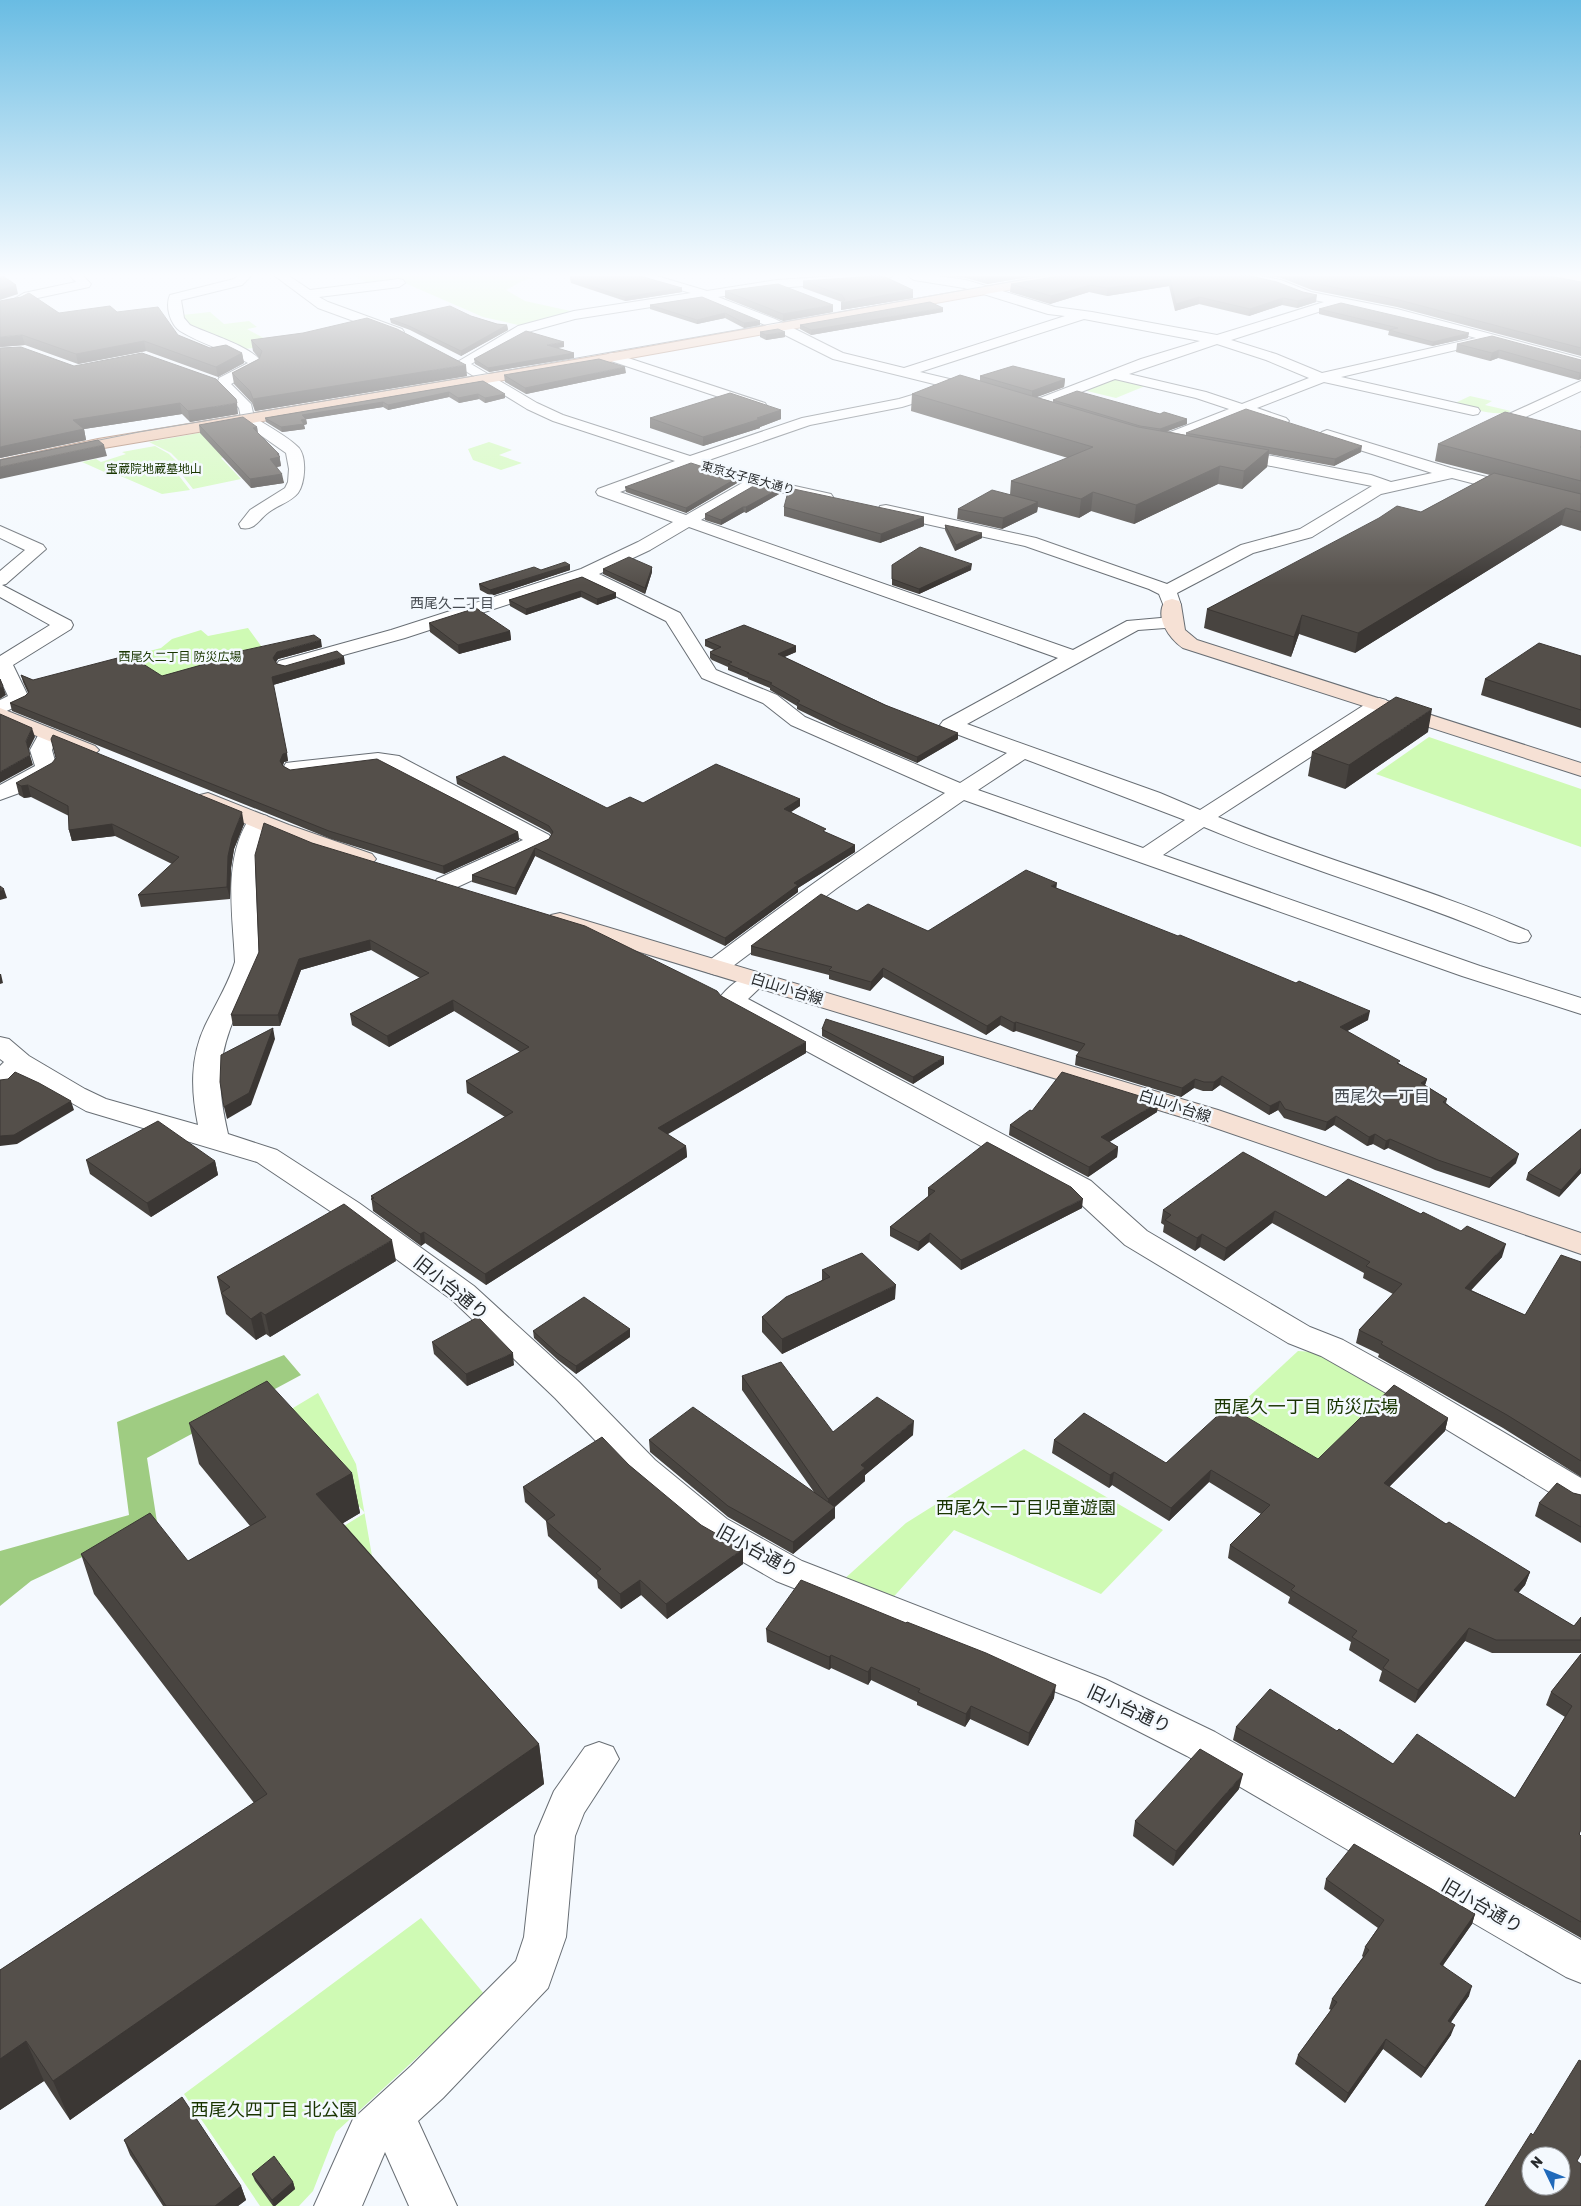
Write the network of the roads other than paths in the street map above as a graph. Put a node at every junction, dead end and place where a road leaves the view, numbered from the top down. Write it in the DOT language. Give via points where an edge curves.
graph roads {
  1 [pos="228,379"];
  2 [pos="396,379"];
  3 [pos="488,379"];
  4 [pos="679,379"];
  5 [pos="930,379"];
  6 [pos="1100,379"];
  7 [pos="1134,379"];
  8 [pos="1318,379"];
  9 [pos="1332,379"];
  10 [pos="209,382"];
  11 [pos="224,385"];
  12 [pos="1581,385"];
  13 [pos="955,386"];
  14 [pos="988,392"];
  15 [pos="1015,401"];
  16 [pos="1032,406"];
  17 [pos="1244,410"];
  18 [pos="1473,411"];
  19 [pos="1050,412"];
  20 [pos="247,413"];
  21 [pos="1514,417"];
  22 [pos="807,421"];
  23 [pos="1296,425"];
  24 [pos="1314,431"];
  25 [pos="1145,438"];
  26 [pos="1160,442"];
  27 [pos="1275,444"];
  28 [pos="1190,446"];
  29 [pos="1374,450"];
  30 [pos="1219,451"];
  31 [pos="0,452"];
  32 [pos="1252,457"];
  33 [pos="690,462"];
  34 [pos="0,465"];
  35 [pos="1332,472"];
  36 [pos="1452,473"];
  37 [pos="755,482"];
  38 [pos="1387,486"];
  39 [pos="844,501"];
  40 [pos="1581,506"];
  41 [pos="873,507"];
  42 [pos="687,522"];
  43 [pos="247,524"];
  44 [pos="0,531"];
  45 [pos="584,574"];
  46 [pos="0,580"];
  47 [pos="0,590"];
  48 [pos="1170,606"];
  49 [pos="1075,657"];
  50 [pos="286,665"];
  51 [pos="1379,704"];
  52 [pos="0,708"];
  53 [pos="0,714"];
  54 [pos="48,734"];
  55 [pos="1024,752"];
  56 [pos="111,760"];
  57 [pos="294,768"];
  58 [pos="1581,770"];
  59 [pos="962,792"];
  60 [pos="0,793"];
  61 [pos="191,793"];
  62 [pos="1203,819"];
  63 [pos="259,821"];
  64 [pos="1146,856"];
  65 [pos="384,866"];
  66 [pos="433,881"];
  67 [pos="483,896"];
  68 [pos="539,913"];
  69 [pos="1520,936"];
  70 [pos="716,967"];
  71 [pos="755,980"];
  72 [pos="1581,1006"];
  73 [pos="7,1062"];
  74 [pos="215,1139"];
  75 [pos="1581,1244"];
  76 [pos="1581,1495"];
  77 [pos="599,1759"];
  78 [pos="1581,1963"];
  79 [pos="391,2113"];
  80 [pos="338,2206"];
  81 [pos="433,2206"];
  1 -- 11 [label="street"];
  2 -- 20 [label="main road"];
  3 -- 20 [label="main road"];
  3 -- 33 [label="street, 東京女子医大通り" via="551,415"];
  4 -- 22 [label="street"];
  5 -- 13 [label="street"];
  6 -- 16 [label="street"];
  7 -- 17 [label="street" via="1201,395"];
  8 -- 17 [label="street"];
  9 -- 18 [label="street"];
  10 -- 11 [label="street"];
  11 -- 20 [label="street"];
  12 -- 21 [label="street"];
  13 -- 14 [label="street"];
  13 -- 22 [label="street" via="902,403"];
  15 -- 16 [label="street"];
  16 -- 19 [label="street"];
  17 -- 23 [label="street"];
  17 -- 26 [label="street"];
  20 -- 31 [label="main road" via="113,430"];
  20 -- 34 [label="main road"];
  20 -- 43 [label="street" via="293,451 298,481 293,490 252,516"];
  22 -- 33 [label="street"];
  24 -- 29 [label="street"];
  25 -- 26 [label="street"];
  26 -- 28 [label="street"];
  27 -- 32 [label="street"];
  29 -- 35 [label="street"];
  29 -- 36 [label="street"];
  30 -- 32 [label="street"];
  32 -- 35 [label="street"];
  33 -- 37 [label="street, 東京女子医大通り"];
  33 -- 42 [label="street" via="604,492"];
  35 -- 38 [label="street"];
  36 -- 38 [label="street"];
  36 -- 40 [label="street"];
  37 -- 39 [label="street, 東京女子医大通り"];
  37 -- 42 [label="street"];
  38 -- 48 [label="street" via="1306,533 1246,549"];
  41 -- 48 [label="street" via="1030,542 1084,559"];
  42 -- 45 [label="street"];
  42 -- 49 [label="street"];
  44 -- 46 [label="street" via="37,549"];
  45 -- 50 [label="street" via="398,634"];
  45 -- 59 [label="street" via="672,617 709,674 770,699 798,721"];
  47 -- 52 [label="street" via="64,626 2,663 19,698"];
  48 -- 49 [label="street"];
  48 -- 51 [label="main road" via="1177,636 1190,644"];
  49 -- 55 [label="street" via="950,725"];
  51 -- 58 [label="main road"];
  51 -- 62 [label="street"];
  53 -- 54 [label="main road"];
  54 -- 56 [label="main road"];
  54 -- 60 [label="street" via="41,750 46,768"];
  55 -- 59 [label="street"];
  55 -- 62 [label="street"];
  57 -- 66 [label="street" via="378,759 391,761 541,840"];
  59 -- 64 [label="street"];
  59 -- 70 [label="street" via="861,859"];
  61 -- 63 [label="main road"];
  62 -- 64 [label="street"];
  62 -- 69 [label="street" via="1251,839 1468,914"];
  63 -- 65 [label="main road"];
  63 -- 74 [label="street" via="243,865 247,962 217,1028 208,1063 206,1097"];
  64 -- 72 [label="street" via="1471,971"];
  66 -- 67 [label="main road"];
  68 -- 70 [label="main road, 白山小台線"];
  70 -- 71 [label="main road, 白山小台線"];
  71 -- 75 [label="main road, 白山小台線" via="1192,1111"];
  71 -- 76 [label="street" via="731,1000 1081,1188 1136,1238 1299,1335 1332,1348 1406,1389"];
  73 -- 74 [label="street, 旧小台通り" via="96,1105"];
  74 -- 78 [label="street, 旧小台通り" via="267,1156 394,1241 464,1294 567,1390 642,1469 714,1528 789,1571 1092,1690 1201,1744"];
  77 -- 79 [label="street" via="568,1804 555,1836 545,1937 533,1973"];
  79 -- 80 [label="street" via="369,2135"];
  79 -- 81 [label="street"];
}
